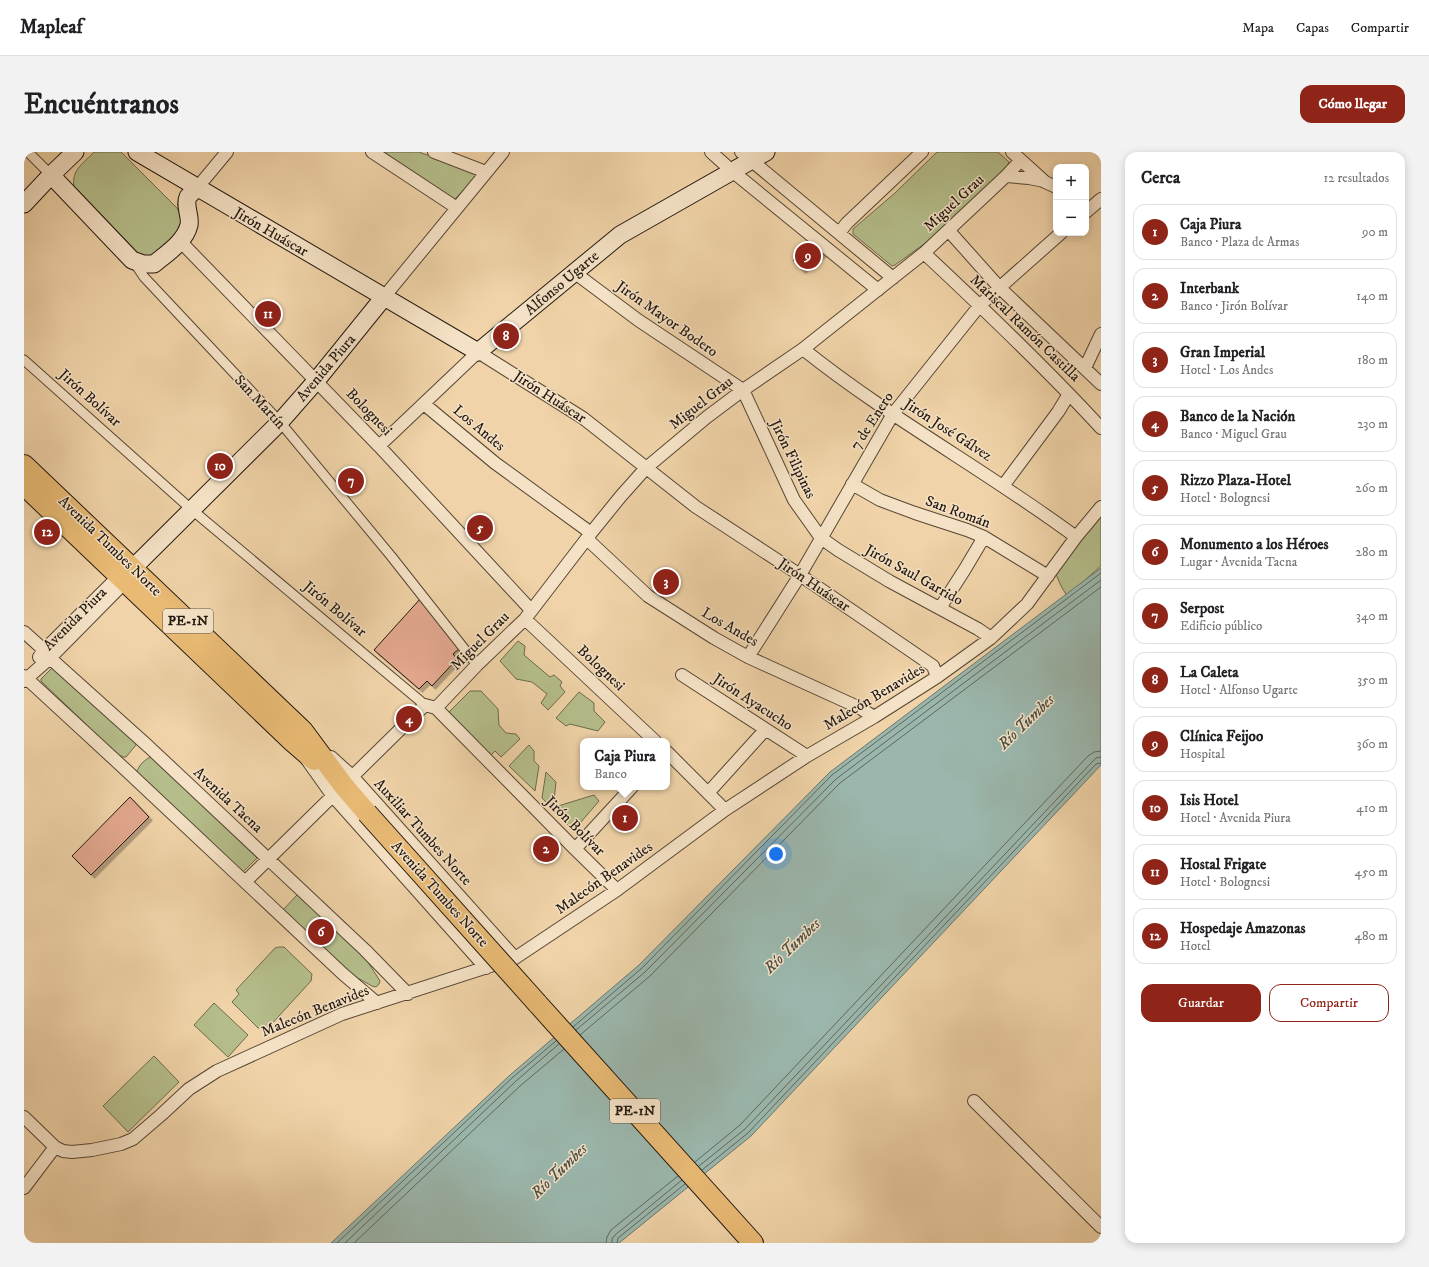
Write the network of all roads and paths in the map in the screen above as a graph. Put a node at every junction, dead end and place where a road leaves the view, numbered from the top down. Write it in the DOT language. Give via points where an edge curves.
graph roads {
  1 [pos="28,152"];
  2 [pos="75,152"];
  3 [pos="137,152"];
  4 [pos="227,152"];
  5 [pos="372,152"];
  6 [pos="434,152"];
  7 [pos="503,152"];
  8 [pos="711,152"];
  9 [pos="766,152"];
  10 [pos="922,152"];
  11 [pos="746,156"];
  12 [pos="1017,156"];
  13 [pos="732,171"];
  14 [pos="486,172"];
  15 [pos="51,174"];
  16 [pos="1006,176"];
  17 [pos="1045,182"];
  18 [pos="1053,186"];
  19 [pos="196,188"];
  20 [pos="24,204"];
  21 [pos="457,208"];
  22 [pos="949,230"];
  23 [pos="839,233"];
  24 [pos="1058,236"];
  25 [pos="180,241"];
  26 [pos="924,253"];
  27 [pos="132,260"];
  28 [pos="574,273"];
  29 [pos="893,278"];
  30 [pos="999,287"];
  31 [pos="878,290"];
  32 [pos="384,297"];
  33 [pos="980,305"];
  34 [pos="1101,334"];
  35 [pos="803,349"];
  36 [pos="478,352"];
  37 [pos="24,360"];
  38 [pos="1085,368"];
  39 [pos="316,381"];
  40 [pos="1101,384"];
  41 [pos="742,390"];
  42 [pos="1069,394"];
  43 [pos="424,404"];
  44 [pos="893,414"];
  45 [pos="280,422"];
  46 [pos="1101,428"];
  47 [pos="379,446"];
  48 [pos="24,465"];
  49 [pos="646,468"];
  50 [pos="852,484"];
  51 [pos="24,485"];
  52 [pos="1004,486"];
  53 [pos="1101,507"];
  54 [pos="191,509"];
  55 [pos="589,536"];
  56 [pos="984,537"];
  57 [pos="1076,537"];
  58 [pos="821,538"];
  59 [pos="126,575"];
  60 [pos="800,575"];
  61 [pos="1048,576"];
  62 [pos="940,608"];
  63 [pos="528,614"];
  64 [pos="24,632"];
  65 [pos="991,638"];
  66 [pos="47,654"];
  67 [pos="748,657"];
  68 [pos="477,665"];
  69 [pos="682,675"];
  70 [pos="937,677"];
  71 [pos="25,678"];
  72 [pos="430,707"];
  73 [pos="874,717"];
  74 [pos="765,730"];
  75 [pos="652,738"];
  76 [pos="670,755"];
  77 [pos="807,756"];
  78 [pos="342,786"];
  79 [pos="629,790"];
  80 [pos="708,793"];
  81 [pos="725,810"];
  82 [pos="575,849"];
  83 [pos="268,859"];
  84 [pos="245,882"];
  85 [pos="617,890"];
  86 [pos="515,958"];
  87 [pos="486,968"];
  88 [pos="408,994"];
  89 [pos="376,1003"];
  90 [pos="974,1101"];
  91 [pos="24,1117"];
  92 [pos="55,1147"];
  93 [pos="24,1188"];
  94 [pos="1101,1226"];
  95 [pos="753,1243"];
  1 -- 15 [label="street, San Martín"];
  2 -- 15 [label="main road"];
  3 -- 19 [label="main road, Jirón Huáscar"];
  4 -- 19 [label="street"];
  5 -- 21 [label="street"];
  6 -- 14 [label="street"];
  7 -- 14 [label="street, Avenida Piura"];
  8 -- 13 [label="street"];
  9 -- 11 [label="main road, Alfonso Ugarte"];
  10 -- 23 [label="street"];
  11 -- 13 [label="main road, Alfonso Ugarte"];
  11 -- 23 [label="street"];
  12 -- 16 [label="street, Miguel Grau"];
  12 -- 17 [label="street"];
  13 -- 28 [label="main road, Alfonso Ugarte" via="620,235"];
  13 -- 31 [label="street"];
  14 -- 21 [label="street, Avenida Piura"];
  15 -- 20 [label="main road"];
  15 -- 27 [label="main road, San Martín"];
  16 -- 17 [label="street"];
  16 -- 22 [label="street, Miguel Grau"];
  17 -- 18 [label="street"];
  19 -- 25 [label="main road" via="188,197 186,204 189,223"];
  19 -- 32 [label="main road, Jirón Huáscar"];
  21 -- 32 [label="street, Avenida Piura"];
  22 -- 26 [label="street, Miguel Grau"];
  22 -- 30 [label="street, Mariscal Ramón Castilla"];
  23 -- 29 [label="street"];
  24 -- 30 [label="street, 7 de Enero"];
  25 -- 27 [label="main road" via="154,264"];
  25 -- 39 [label="street, Bolognesi"];
  26 -- 29 [label="street, Miguel Grau"];
  26 -- 33 [label="street, Mariscal Ramón Castilla"];
  27 -- 45 [label="street, San Martín" via="144,277"];
  28 -- 36 [label="main road, Alfonso Ugarte"];
  28 -- 41 [label="street, Jirón Mayor Bodero"];
  29 -- 31 [label="street, Miguel Grau"];
  30 -- 33 [label="street, 7 de Enero"];
  30 -- 38 [label="street, Mariscal Ramón Castilla"];
  31 -- 35 [label="street, Miguel Grau"];
  32 -- 36 [label="main road, Jirón Huáscar"];
  32 -- 39 [label="main road, Avenida Piura"];
  33 -- 42 [label="street, Mariscal Ramón Castilla"];
  33 -- 44 [label="street, 7 de Enero"];
  34 -- 38 [label="street"];
  35 -- 41 [label="street, Miguel Grau"];
  35 -- 44 [label="street, Jirón José Gálvez" via="832,373"];
  36 -- 43 [label="street, Alfonso Ugarte"];
  36 -- 49 [label="street, Jirón Huáscar" via="583,418"];
  37 -- 54 [label="street, Jirón Bolívar"];
  38 -- 40 [label="street, Mariscal Ramón Castilla"];
  39 -- 45 [label="main road, Avenida Piura"];
  39 -- 47 [label="street, Bolognesi"];
  41 -- 49 [label="street, Miguel Grau"];
  41 -- 58 [label="street, Jirón Filipinas" via="794,500"];
  42 -- 46 [label="street, Mariscal Ramón Castilla"];
  42 -- 52 [label="street"];
  43 -- 47 [label="street, Alfonso Ugarte"];
  43 -- 55 [label="street, Los Andes"];
  44 -- 50 [label="street, 7 de Enero"];
  44 -- 52 [label="street, Jirón José Gálvez"];
  45 -- 54 [label="main road, Avenida Piura"];
  45 -- 68 [label="street, San Martín"];
  47 -- 63 [label="street, Bolognesi"];
  48 -- 59 [label="highway, Avenida Tumbes Norte / PE-1N"];
  49 -- 55 [label="street, Miguel Grau"];
  49 -- 60 [label="street, Jirón Huáscar" via="696,507"];
  50 -- 56 [label="street, San Román" via="880,500"];
  50 -- 58 [label="street, 7 de Enero"];
  51 -- 59 [label="highway, Avenida Tumbes Norte / PE-1N"];
  52 -- 57 [label="street, Jirón José Gálvez"];
  53 -- 57 [label="street, Malecón Benavides"];
  54 -- 59 [label="main road, Avenida Piura"];
  54 -- 72 [label="street, Jirón Bolívar"];
  55 -- 63 [label="street, Miguel Grau"];
  55 -- 67 [label="street, Los Andes" via="648,596"];
  56 -- 61 [label="street, San Román"];
  56 -- 62 [label="street"];
  57 -- 61 [label="street, Malecón Benavides"];
  58 -- 60 [label="street, 7 de Enero"];
  58 -- 62 [label="street, Jirón Saul Garrido"];
  59 -- 66 [label="street, Avenida Piura"];
  59 -- 78 [label="highway, Avenida Tumbes Norte / PE-1N" via="298,736"];
  60 -- 67 [label="street, 7 de Enero"];
  60 -- 70 [label="street, Jirón Huáscar" via="933,666"];
  61 -- 65 [label="street, Malecón Benavides" via="1027,604"];
  62 -- 65 [label="street, Jirón Saul Garrido"];
  63 -- 68 [label="street, Miguel Grau"];
  63 -- 75 [label="street, Bolognesi"];
  64 -- 66 [label="street, Avenida Tacna"];
  65 -- 70 [label="street, Malecón Benavides"];
  66 -- 71 [label="street, Avenida Piura"];
  66 -- 83 [label="street, Avenida Tacna"];
  67 -- 73 [label="street, Los Andes" via="860,708"];
  68 -- 72 [label="street, Miguel Grau"];
  69 -- 74 [label="street, Jirón Ayacucho"];
  70 -- 73 [label="street, Malecón Benavides"];
  71 -- 84 [label="street"];
  72 -- 78 [label="street, Miguel Grau"];
  72 -- 82 [label="street, Jirón Bolívar"];
  73 -- 77 [label="street, Malecón Benavides"];
  74 -- 77 [label="street, Jirón Ayacucho"];
  74 -- 80 [label="street"];
  76 -- 80 [label="street"];
  77 -- 81 [label="street, Malecón Benavides"];
  78 -- 83 [label="street, Miguel Grau"];
  78 -- 86 [label="street, Auxiliar Tumbes Norte"];
  78 -- 87 [label="street"];
  78 -- 95 [label="highway, Avenida Tumbes Norte / PE-1N, bridge"];
  79 -- 82 [label="street"];
  80 -- 81 [label="street"];
  81 -- 85 [label="street, Malecón Benavides"];
  82 -- 85 [label="street, Jirón Bolívar"];
  83 -- 84 [label="street, Miguel Grau"];
  83 -- 88 [label="street, Avenida Tacna"];
  84 -- 89 [label="street"];
  85 -- 86 [label="street, Malecón Benavides"];
  86 -- 87 [label="street, Malecón Benavides"];
  87 -- 88 [label="street, Malecón Benavides"];
  88 -- 89 [label="street, Malecón Benavides"];
  89 -- 92 [label="street, Malecón Benavides" via="342,1014 217,1071 189,1089 133,1139 92,1150 72,1152"];
  90 -- 94 [label="street"];
  91 -- 92 [label="street"];
  92 -- 93 [label="street"];
}
